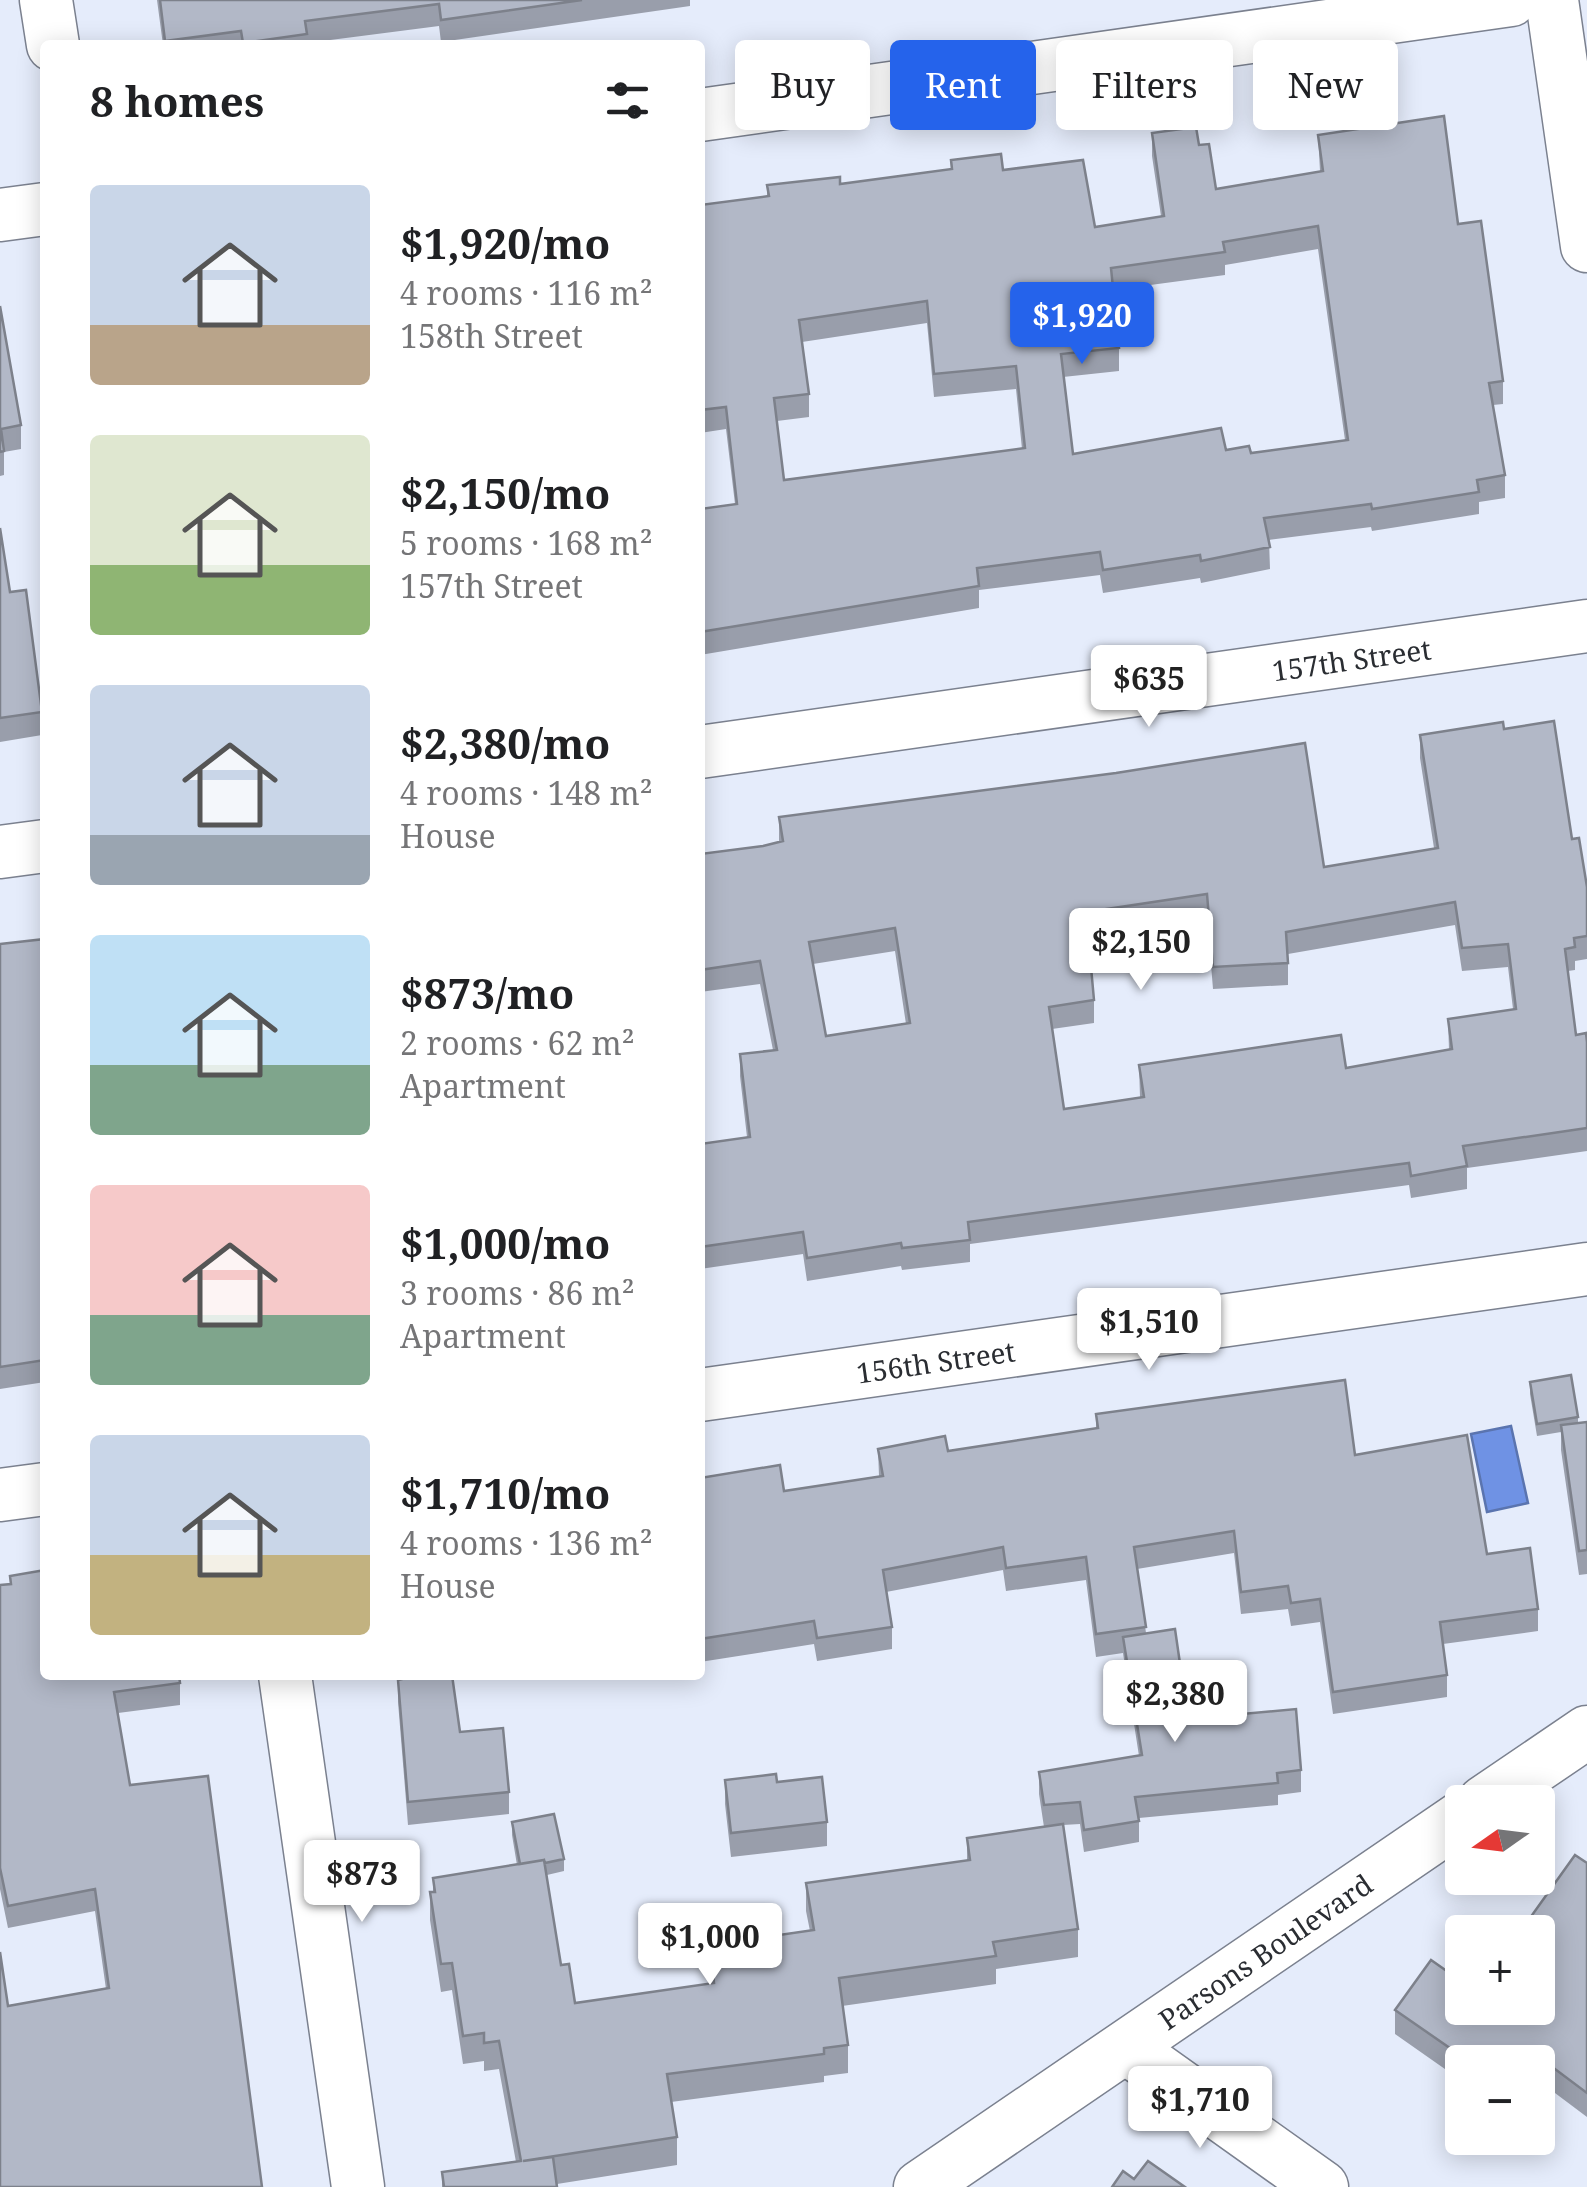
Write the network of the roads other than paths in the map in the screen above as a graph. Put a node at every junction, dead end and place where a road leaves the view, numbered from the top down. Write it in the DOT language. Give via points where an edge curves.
graph roads {
  1 [pos="46,0"];
  2 [pos="1512,0"];
  3 [pos="1552,0"];
  4 [pos="52,40"];
  5 [pos="705,115"];
  6 [pos="40,210"];
  7 [pos="0,216"];
  8 [pos="1587,246"];
  9 [pos="1587,626"];
  10 [pos="705,751"];
  11 [pos="40,847"];
  12 [pos="0,852"];
  13 [pos="1587,1269"];
  14 [pos="705,1394"];
  15 [pos="40,1490"];
  16 [pos="0,1495"];
  17 [pos="285,1680"];
  18 [pos="1587,1732"];
  19 [pos="1509,1785"];
  20 [pos="1445,1829"];
  21 [pos="1127,2048"];
  22 [pos="358,2187"];
  23 [pos="920,2187"];
  24 [pos="1322,2187"];
  1 -- 4 [label="street"];
  2 -- 5 [label="street"];
  3 -- 8 [label="street"];
  6 -- 7 [label="street"];
  9 -- 10 [label="street, 157th Street"];
  11 -- 12 [label="street"];
  13 -- 14 [label="street, 156th Street"];
  15 -- 16 [label="street"];
  17 -- 22 [label="street"];
  18 -- 19 [label="street"];
  20 -- 21 [label="street, Parsons Boulevard"];
  21 -- 23 [label="street, Parsons Boulevard"];
  21 -- 24 [label="street"];
}
